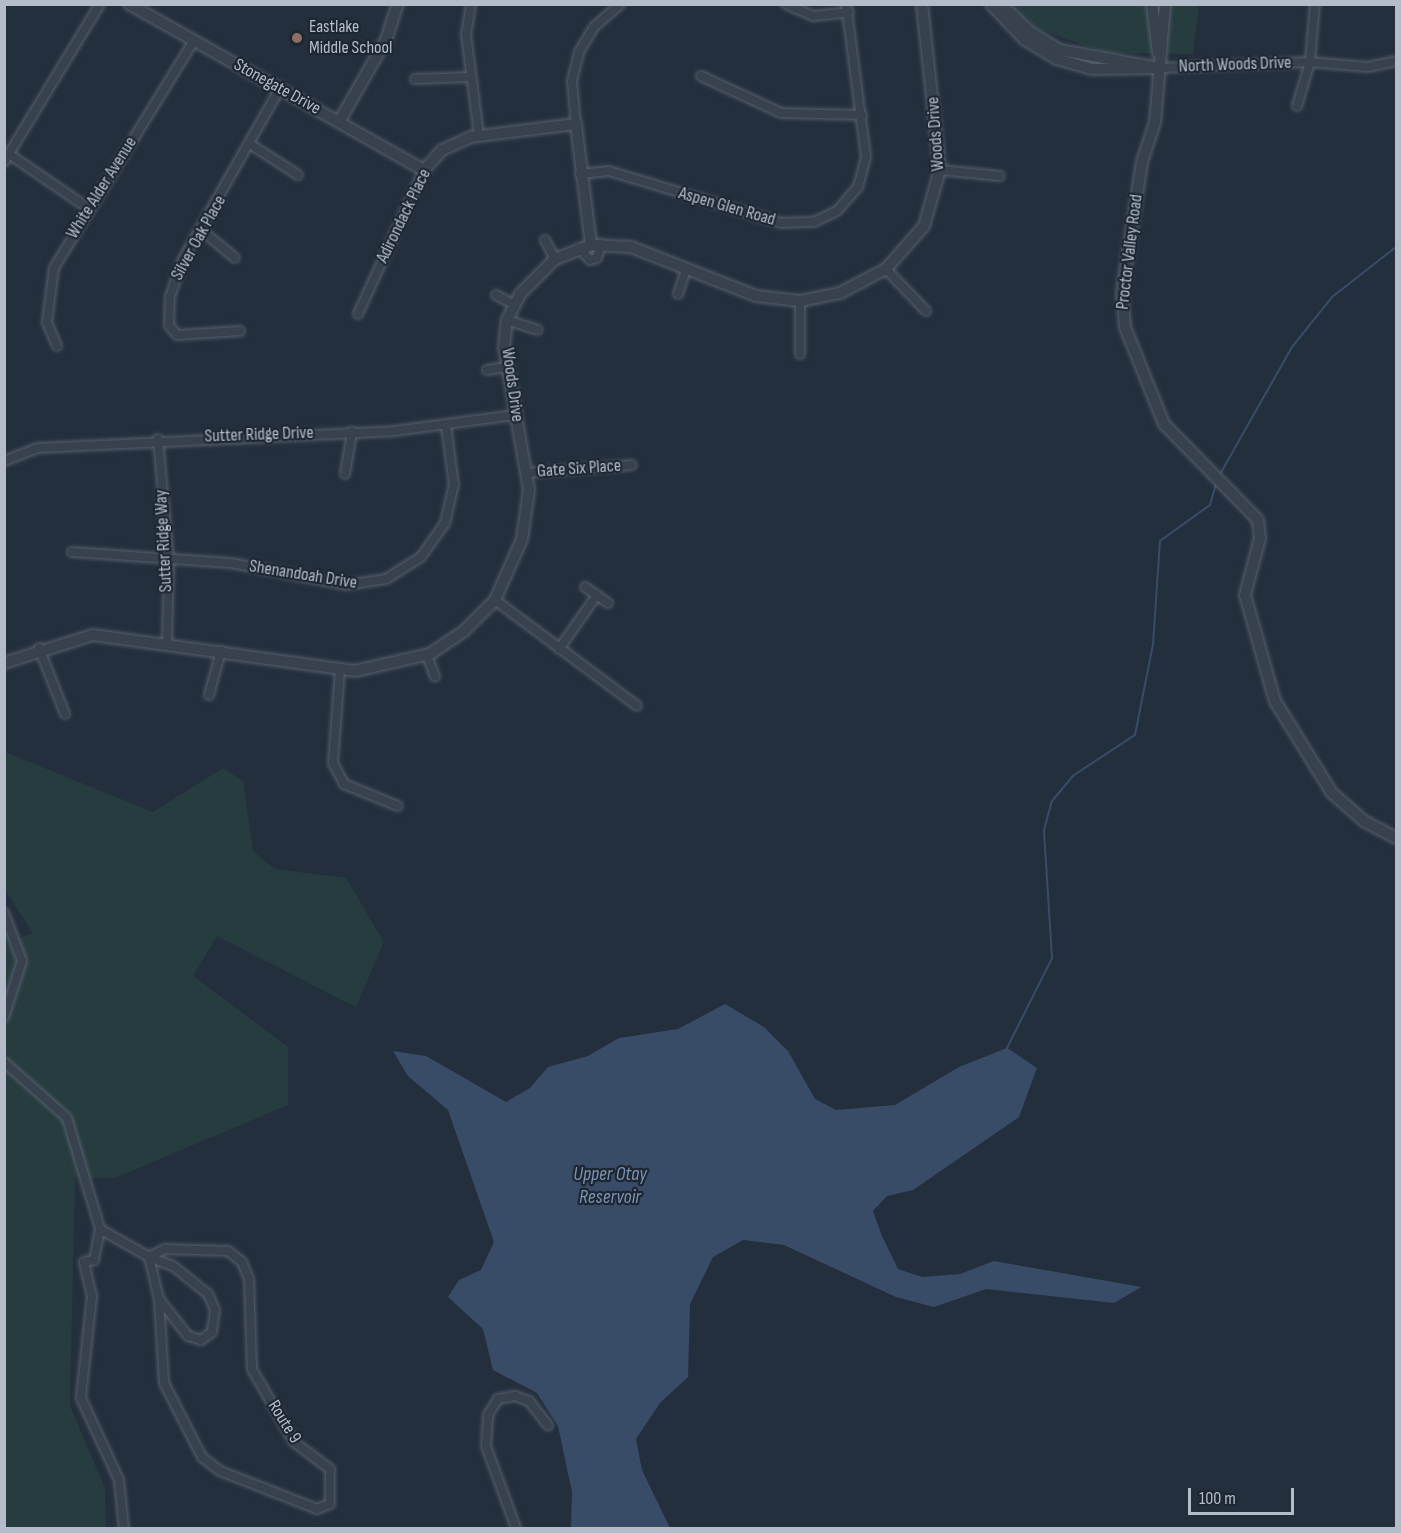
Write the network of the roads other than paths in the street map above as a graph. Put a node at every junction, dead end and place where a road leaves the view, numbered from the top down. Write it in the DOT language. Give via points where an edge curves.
graph roads {
  1 [pos="100,4"];
  2 [pos="129,4"];
  3 [pos="398,4"];
  4 [pos="471,4"];
  5 [pos="620,4"];
  6 [pos="786,4"];
  7 [pos="922,4"];
  8 [pos="991,4"];
  9 [pos="1001,4"];
  10 [pos="1152,4"];
  11 [pos="1165,4"];
  12 [pos="1315,4"];
  13 [pos="847,8"];
  14 [pos="194,40"];
  15 [pos="1396,61"];
  16 [pos="1310,62"];
  17 [pos="1160,68"];
  18 [pos="701,76"];
  19 [pos="471,77"];
  20 [pos="416,79"];
  21 [pos="280,88"];
  22 [pos="1297,106"];
  23 [pos="862,115"];
  24 [pos="339,122"];
  25 [pos="576,124"];
  26 [pos="479,135"];
  27 [pos="250,144"];
  28 [pos="7,158"];
  29 [pos="424,170"];
  30 [pos="940,170"];
  31 [pos="580,174"];
  32 [pos="298,175"];
  33 [pos="1000,176"];
  34 [pos="88,208"];
  35 [pos="200,229"];
  36 [pos="544,240"];
  37 [pos="596,245"];
  38 [pos="235,258"];
  39 [pos="555,259"];
  40 [pos="686,269"];
  41 [pos="886,269"];
  42 [pos="678,294"];
  43 [pos="496,295"];
  44 [pos="800,301"];
  45 [pos="513,304"];
  46 [pos="926,311"];
  47 [pos="358,314"];
  48 [pos="507,320"];
  49 [pos="537,330"];
  50 [pos="240,331"];
  51 [pos="57,346"];
  52 [pos="800,354"];
  53 [pos="507,367"];
  54 [pos="487,370"];
  55 [pos="515,415"];
  56 [pos="446,426"];
  57 [pos="352,432"];
  58 [pos="158,439"];
  59 [pos="4,460"];
  60 [pos="632,465"];
  61 [pos="527,473"];
  62 [pos="345,474"];
  63 [pos="72,552"];
  64 [pos="169,561"];
  65 [pos="585,586"];
  66 [pos="597,595"];
  67 [pos="495,600"];
  68 [pos="608,603"];
  69 [pos="167,643"];
  70 [pos="39,648"];
  71 [pos="559,649"];
  72 [pos="221,651"];
  73 [pos="427,655"];
  74 [pos="4,663"];
  75 [pos="340,669"];
  76 [pos="435,677"];
  77 [pos="209,695"];
  78 [pos="638,706"];
  79 [pos="65,714"];
  80 [pos="398,806"];
  81 [pos="1396,838"];
  82 [pos="4,913"];
  83 [pos="4,1017"];
  84 [pos="4,1062"];
  85 [pos="100,1229"];
  86 [pos="149,1257"];
  87 [pos="159,1299"];
  88 [pos="548,1425"];
  89 [pos="124,1528"];
  90 [pos="516,1528"];
  1 -- 28 [label="street"];
  2 -- 14 [label="street, Stonegate Drive"];
  3 -- 24 [label="street" via="386,40"];
  4 -- 19 [label="street" via="466,34"];
  5 -- 25 [label="street" via="594,27 579,52 572,81"];
  6 -- 13 [label="street" via="813,16"];
  7 -- 30 [label="street, Woods Drive"];
  8 -- 17 [label="street, North Woods Drive" via="1025,40 1057,59 1092,69"];
  9 -- 17 [label="street, North Woods Drive" via="1037,38 1060,50"];
  10 -- 17 [label="street, Proctor Valley Road"];
  11 -- 17 [label="street, Proctor Valley Road"];
  12 -- 16 [label="street"];
  13 -- 23 [label="street, Aspen Glen Road"];
  14 -- 21 [label="street, Stonegate Drive"];
  14 -- 34 [label="street, White Alder Avenue"];
  15 -- 16 [label="street, North Woods Drive" via="1349,67"];
  16 -- 17 [label="street, North Woods Drive"];
  16 -- 22 [label="street"];
  17 -- 81 [label="street, Proctor Valley Road" via="1155,122 1142,162 1122,292 1125,327 1164,424 1258,520 1260,538 1245,595 1275,701 1332,793 1364,821"];
  18 -- 23 [label="street" via="781,113"];
  19 -- 20 [label="street"];
  19 -- 26 [label="street"];
  21 -- 24 [label="street, Stonegate Drive"];
  21 -- 27 [label="street, Silver Oak Place"];
  23 -- 31 [label="street, Aspen Glen Road" via="866,157 858,187 837,211 806,224 781,223 609,171"];
  24 -- 29 [label="street, Stonegate Drive"];
  25 -- 26 [label="street, Adirondack Place"];
  25 -- 31 [label="street"];
  26 -- 29 [label="street, Adirondack Place" via="442,150"];
  27 -- 32 [label="street"];
  27 -- 35 [label="street, Silver Oak Place"];
  28 -- 34 [label="street"];
  29 -- 47 [label="street, Adirondack Place"];
  30 -- 33 [label="street"];
  30 -- 41 [label="street, Woods Drive" via="924,226"];
  31 -- 37 [label="street"];
  34 -- 51 [label="street, White Alder Avenue" via="50,279 47,322"];
  35 -- 38 [label="street"];
  35 -- 50 [label="street, Silver Oak Place" via="173,280 169,325 184,338"];
  36 -- 39 [label="street"];
  37 -- 39 [label="street, Woods Drive"];
  37 -- 40 [label="street, Woods Drive" via="631,247"];
  39 -- 45 [label="street, Woods Drive" via="535,274"];
  40 -- 42 [label="street"];
  40 -- 44 [label="street, Woods Drive" via="756,296"];
  41 -- 44 [label="street, Woods Drive" via="840,293"];
  41 -- 46 [label="street"];
  43 -- 45 [label="street"];
  44 -- 52 [label="street"];
  45 -- 48 [label="street, Woods Drive"];
  48 -- 49 [label="street"];
  48 -- 53 [label="street, Woods Drive"];
  53 -- 54 [label="street"];
  53 -- 55 [label="street, Woods Drive"];
  55 -- 56 [label="street, Sutter Ridge Drive"];
  55 -- 61 [label="street, Woods Drive"];
  56 -- 57 [label="street, Sutter Ridge Drive"];
  56 -- 64 [label="street, Shenandoah Drive" via="454,475 448,514 428,550 395,575 346,585 231,563"];
  57 -- 58 [label="street, Sutter Ridge Drive"];
  57 -- 62 [label="street"];
  58 -- 59 [label="street, Sutter Ridge Drive" via="38,448"];
  58 -- 64 [label="street, Sutter Ridge Way"];
  60 -- 61 [label="street, Gate Six Place"];
  61 -- 67 [label="street, Woods Drive" via="522,539"];
  63 -- 64 [label="street, Shenandoah Drive"];
  64 -- 69 [label="street, Sutter Ridge Way"];
  65 -- 66 [label="street"];
  66 -- 68 [label="street"];
  66 -- 71 [label="street"];
  67 -- 71 [label="street"];
  67 -- 73 [label="street, Woods Drive" via="463,632"];
  69 -- 70 [label="street, Woods Drive" via="93,635"];
  69 -- 72 [label="street, Woods Drive"];
  70 -- 74 [label="street, Woods Drive"];
  70 -- 79 [label="street"];
  71 -- 78 [label="street"];
  72 -- 75 [label="street, Woods Drive"];
  72 -- 77 [label="street"];
  73 -- 75 [label="street, Woods Drive" via="356,671"];
  73 -- 76 [label="street"];
  75 -- 80 [label="street" via="333,763 344,784"];
  82 -- 83 [label="street" via="22,961"];
  84 -- 85 [label="street" via="67,1118"];
  85 -- 86 [label="street, Route 9"];
  85 -- 89 [label="street" via="94,1260 84,1262 92,1296 81,1398 119,1480"];
  86 -- 87 [label="street, Route 9"];
  86 -- 87 [label="street, Route 9" via="182,1271 208,1294 215,1310 212,1332 201,1340 188,1336"];
  86 -- 87 [label="street, Route 9" via="165,1249 228,1251 242,1262 249,1279 252,1369 294,1442 330,1469 330,1504 317,1509 220,1471 202,1457 164,1383"];
  88 -- 90 [label="street" via="519,1396 498,1399 488,1415 486,1446"];
}
